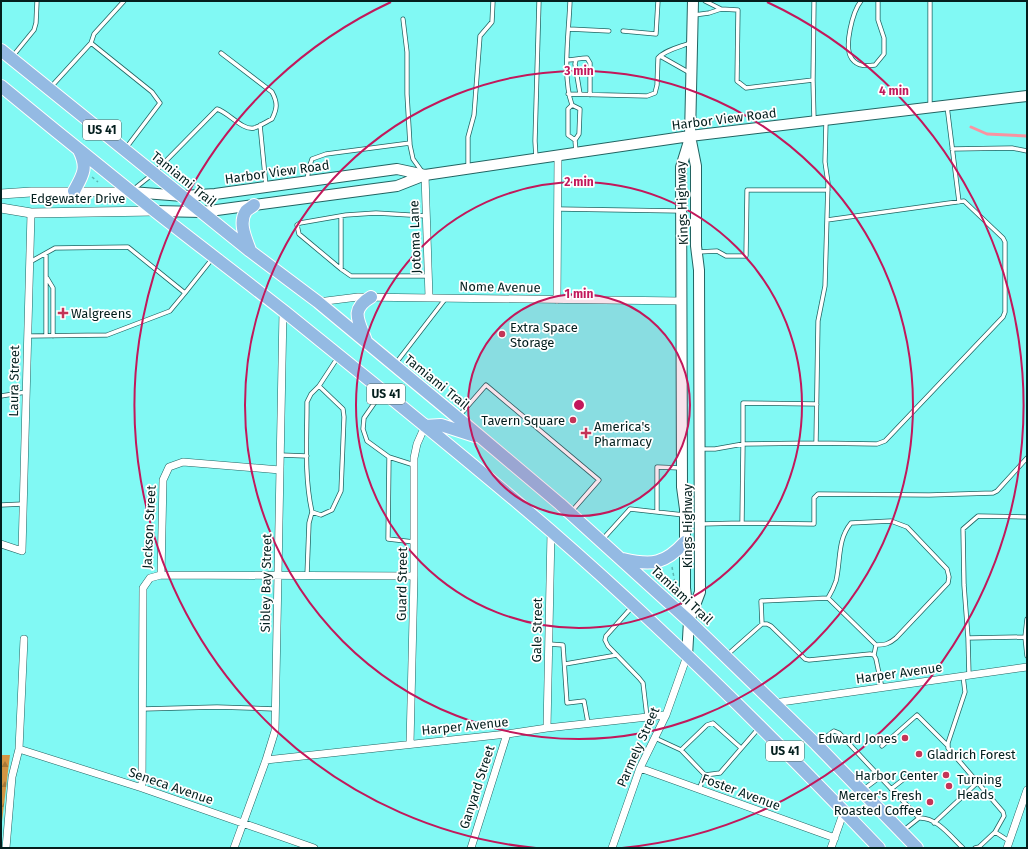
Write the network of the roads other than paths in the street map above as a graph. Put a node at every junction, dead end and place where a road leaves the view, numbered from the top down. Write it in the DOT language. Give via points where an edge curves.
graph roads {
  1 [pos="36,1"];
  2 [pos="124,1"];
  3 [pos="493,1"];
  4 [pos="539,1"];
  5 [pos="570,1"];
  6 [pos="658,1"];
  7 [pos="693,1"];
  8 [pos="704,1"];
  9 [pos="814,1"];
  10 [pos="861,1"];
  11 [pos="878,1"];
  12 [pos="930,1"];
  13 [pos="721,9"];
  14 [pos="693,15"];
  15 [pos="403,18"];
  16 [pos="569,29"];
  17 [pos="609,31"];
  18 [pos="623,32"];
  19 [pos="91,43"];
  20 [pos="692,43"];
  21 [pos="1,50"];
  22 [pos="221,53"];
  23 [pos="660,56"];
  24 [pos="11,58"];
  25 [pos="567,60"];
  26 [pos="576,60"];
  27 [pos="692,74"];
  28 [pos="813,80"];
  29 [pos="1,86"];
  30 [pos="50,89"];
  31 [pos="568,94"];
  32 [pos="580,94"];
  33 [pos="590,94"];
  34 [pos="1027,96"];
  35 [pos="572,105"];
  36 [pos="947,106"];
  37 [pos="930,108"];
  38 [pos="826,120"];
  39 [pos="814,122"];
  40 [pos="260,125"];
  41 [pos="690,136"];
  42 [pos="575,140"];
  43 [pos="410,143"];
  44 [pos="78,149"];
  45 [pos="125,149"];
  46 [pos="952,149"];
  47 [pos="1027,152"];
  48 [pos="576,153"];
  49 [pos="558,156"];
  50 [pos="536,159"];
  51 [pos="468,169"];
  52 [pos="154,173"];
  53 [pos="425,175"];
  54 [pos="307,181"];
  55 [pos="267,187"];
  56 [pos="828,190"];
  57 [pos="74,191"];
  58 [pos="131,192"];
  59 [pos="1,194"];
  60 [pos="183,196"];
  61 [pos="959,202"];
  62 [pos="254,205"];
  63 [pos="1,208"];
  64 [pos="558,210"];
  65 [pos="155,211"];
  66 [pos="681,211"];
  67 [pos="31,212"];
  68 [pos="202,212"];
  69 [pos="341,216"];
  70 [pos="426,216"];
  71 [pos="827,220"];
  72 [pos="250,251"];
  73 [pos="697,252"];
  74 [pos="46,253"];
  75 [pos="214,257"];
  76 [pos="29,263"];
  77 [pos="341,269"];
  78 [pos="428,276"];
  79 [pos="46,277"];
  80 [pos="185,293"];
  81 [pos="371,297"];
  82 [pos="428,297"];
  83 [pos="447,298"];
  84 [pos="557,300"];
  85 [pos="682,301"];
  86 [pos="318,302"];
  87 [pos="283,311"];
  88 [pos="46,335"];
  89 [pos="28,336"];
  90 [pos="53,336"];
  91 [pos="366,342"];
  92 [pos="338,356"];
  93 [pos="394,365"];
  94 [pos="319,386"];
  95 [pos="382,391"];
  96 [pos="26,392"];
  97 [pos="1,396"];
  98 [pos="817,404"];
  99 [pos="458,418"];
  100 [pos="425,426"];
  101 [pos="482,438"];
  102 [pos="816,443"];
  103 [pos="743,444"];
  104 [pos="699,449"];
  105 [pos="682,450"];
  106 [pos="280,455"];
  107 [pos="307,456"];
  108 [pos="389,457"];
  109 [pos="1027,458"];
  110 [pos="414,465"];
  111 [pos="682,468"];
  112 [pos="280,470"];
  113 [pos="23,504"];
  114 [pos="1,505"];
  115 [pos="312,512"];
  116 [pos="657,512"];
  117 [pos="570,513"];
  118 [pos="685,515"];
  119 [pos="1027,517"];
  120 [pos="700,524"];
  121 [pos="742,524"];
  122 [pos="551,532"];
  123 [pos="601,541"];
  124 [pos="414,542"];
  125 [pos="685,542"];
  126 [pos="1,544"];
  127 [pos="622,559"];
  128 [pos="161,575"];
  129 [pos="278,575"];
  130 [pos="307,575"];
  131 [pos="414,576"];
  132 [pos="828,598"];
  133 [pos="633,605"];
  134 [pos="1027,619"];
  135 [pos="689,621"];
  136 [pos="762,624"];
  137 [pos="1025,637"];
  138 [pos="968,638"];
  139 [pos="24,639"];
  140 [pos="549,644"];
  141 [pos="876,645"];
  142 [pos="617,655"];
  143 [pos="874,655"];
  144 [pos="687,656"];
  145 [pos="726,656"];
  146 [pos="1027,656"];
  147 [pos="565,664"];
  148 [pos="1027,667"];
  149 [pos="966,676"];
  150 [pos="882,688"];
  151 [pos="774,703"];
  152 [pos="275,709"];
  153 [pos="143,710"];
  154 [pos="666,715"];
  155 [pos="647,717"];
  156 [pos="588,724"];
  157 [pos="760,727"];
  158 [pos="547,728"];
  159 [pos="507,734"];
  160 [pos="655,738"];
  161 [pos="410,744"];
  162 [pos="816,744"];
  163 [pos="882,746"];
  164 [pos="948,746"];
  165 [pos="741,748"];
  166 [pos="19,749"];
  167 [pos="681,750"];
  168 [pos="266,760"];
  169 [pos="640,768"];
  170 [pos="705,775"];
  171 [pos="909,775"];
  172 [pos="880,777"];
  173 [pos="978,782"];
  174 [pos="142,788"];
  175 [pos="699,789"];
  176 [pos="891,789"];
  177 [pos="861,790"];
  178 [pos="1027,790"];
  179 [pos="844,811"];
  180 [pos="919,818"];
  181 [pos="242,823"];
  182 [pos="934,823"];
  183 [pos="901,832"];
  184 [pos="994,832"];
  185 [pos="835,838"];
  186 [pos="1008,844"];
  187 [pos="6,848"];
  188 [pos="234,848"];
  189 [pos="314,848"];
  190 [pos="471,848"];
  191 [pos="612,848"];
  192 [pos="832,848"];
  193 [pos="879,848"];
  194 [pos="917,848"];
  195 [pos="963,848"];
  196 [pos="975,848"];
  1 -- 24 [label="lane" via="34,30"];
  2 -- 19 [label="lane" via="94,34"];
  3 -- 51 [label="lane" via="492,22 480,36 474,115 468,137"];
  4 -- 50 [label="lane"];
  5 -- 16 [label="lane"];
  6 -- 18 [label="lane" via="656,34"];
  7 -- 14 [label="main road, Kings Highway"];
  8 -- 13 [label="lane"];
  9 -- 28 [label="lane"];
  10 -- 11 [label="lane" via="856,7 848,48 852,59 862,66 876,65 884,54 884,38 878,20"];
  12 -- 37 [label="lane"];
  13 -- 14 [label="lane"];
  13 -- 28 [label="lane" via="738,10 737,81 746,88"];
  14 -- 20 [label="main road, Kings Highway"];
  15 -- 43 [label="lane" via="407,52"];
  16 -- 17 [label="lane"];
  16 -- 25 [label="lane"];
  19 -- 30 [label="lane"];
  19 -- 45 [label="lane" via="152,92 160,103"];
  20 -- 23 [label="lane"];
  20 -- 27 [label="main road, Kings Highway"];
  21 -- 24 [label="main road, Tamiami Trail / US 41"];
  22 -- 40 [label="lane" via="272,92 276,99 277,108 272,120"];
  23 -- 27 [label="lane"];
  23 -- 33 [label="lane" via="655,93 647,96"];
  24 -- 30 [label="main road, Tamiami Trail / US 41"];
  25 -- 26 [label="lane"];
  25 -- 31 [label="lane"];
  26 -- 32 [label="lane"];
  26 -- 33 [label="lane" via="587,58 590,63"];
  27 -- 41 [label="main road, Kings Highway"];
  28 -- 39 [label="lane"];
  29 -- 44 [label="main road, US 41"];
  30 -- 45 [label="main road, Tamiami Trail / US 41"];
  31 -- 32 [label="lane"];
  31 -- 35 [label="lane"];
  32 -- 33 [label="lane"];
  34 -- 36 [label="main road, Harbor View Road"];
  35 -- 42 [label="lane" via="568,109 568,135"];
  35 -- 42 [label="lane" via="580,109 579,134"];
  36 -- 37 [label="main road, Harbor View Road"];
  36 -- 46 [label="lane"];
  37 -- 38 [label="main road, Harbor View Road"];
  38 -- 39 [label="main road, Harbor View Road"];
  38 -- 56 [label="lane" via="825,162"];
  39 -- 41 [label="main road, Harbor View Road"];
  40 -- 52 [label="lane" via="246,127 223,110 217,109"];
  40 -- 55 [label="lane"];
  41 -- 48 [label="main road, Harbor View Road"];
  41 -- 66 [label="main road, Kings Highway" via="681,167"];
  41 -- 73 [label="main road, Kings Highway" via="696,166"];
  42 -- 48 [label="lane"];
  43 -- 53 [label="lane" via="413,159"];
  43 -- 54 [label="lane" via="326,154 312,159"];
  44 -- 57 [label="main road" via="84,159 84,170 83,177"];
  44 -- 58 [label="main road, US 41"];
  45 -- 52 [label="main road, Tamiami Trail / US 41"];
  46 -- 47 [label="lane" via="1012,148"];
  46 -- 61 [label="lane"];
  48 -- 49 [label="main road, Harbor View Road"];
  49 -- 50 [label="main road, Harbor View Road"];
  49 -- 64 [label="street"];
  50 -- 51 [label="main road, Harbor View Road"];
  51 -- 53 [label="main road, Harbor View Road"];
  52 -- 58 [label="lane"];
  52 -- 60 [label="main road, Tamiami Trail / US 41"];
  53 -- 54 [label="main road, Harbor View Road" via="397,169"];
  53 -- 62 [label="main road, Harbor View Road" via="397,186"];
  53 -- 70 [label="street, Jotoma Lane"];
  54 -- 55 [label="main road, Harbor View Road"];
  55 -- 60 [label="main road, Harbor View Road"];
  56 -- 71 [label="lane"];
  56 -- 73 [label="lane" via="747,190 746,256 726,256 717,251"];
  57 -- 58 [label="street, Edgewater Drive"];
  57 -- 59 [label="street, Edgewater Drive"];
  58 -- 60 [label="main road, Harbor View Road"];
  58 -- 65 [label="main road, US 41"];
  60 -- 68 [label="main road, Tamiami Trail / US 41"];
  61 -- 71 [label="lane"];
  61 -- 102 [label="lane" via="964,201 1005,242 1003,317 885,441 877,444"];
  62 -- 68 [label="main road, Harbor View Road"];
  62 -- 72 [label="main road" via="246,212 243,222 243,232"];
  63 -- 67 [label="street, Edgewater Drive"];
  64 -- 66 [label="lane"];
  64 -- 84 [label="street"];
  65 -- 67 [label="street, Edgewater Drive"];
  65 -- 68 [label="main road, Harbor View Road"];
  65 -- 75 [label="main road, US 41"];
  66 -- 85 [label="main road, Kings Highway"];
  67 -- 76 [label="street, Laura Street"];
  68 -- 72 [label="main road, Tamiami Trail / US 41"];
  69 -- 70 [label="lane" via="376,213"];
  69 -- 77 [label="lane"];
  69 -- 77 [label="lane" via="300,223 297,226 299,234"];
  70 -- 78 [label="street, Jotoma Lane"];
  71 -- 98 [label="lane" via="825,286 818,321"];
  72 -- 86 [label="main road, Tamiami Trail / US 41"];
  73 -- 104 [label="main road, Kings Highway"];
  74 -- 76 [label="lane"];
  74 -- 79 [label="lane"];
  74 -- 80 [label="lane" via="55,248 128,247"];
  75 -- 80 [label="lane"];
  75 -- 87 [label="main road, US 41"];
  76 -- 89 [label="street, Laura Street"];
  77 -- 78 [label="lane" via="351,276"];
  78 -- 82 [label="street, Jotoma Lane"];
  79 -- 88 [label="lane"];
  79 -- 90 [label="lane" via="53,288"];
  80 -- 90 [label="lane" via="170,311 107,335"];
  81 -- 82 [label="street, Nome Avenue"];
  81 -- 86 [label="street, Nome Avenue"];
  81 -- 91 [label="main road" via="362,302 357,310"];
  82 -- 83 [label="street, Nome Avenue"];
  83 -- 84 [label="street, Nome Avenue"];
  83 -- 93 [label="lane"];
  84 -- 85 [label="street, Nome Avenue"];
  85 -- 105 [label="main road, Kings Highway"];
  86 -- 91 [label="main road, Tamiami Trail / US 41"];
  87 -- 92 [label="main road, US 41"];
  87 -- 106 [label="street, Sibley Bay Street"];
  88 -- 89 [label="lane"];
  88 -- 90 [label="lane"];
  89 -- 96 [label="street, Laura Street"];
  91 -- 93 [label="main road, Tamiami Trail / US 41"];
  92 -- 94 [label="lane"];
  92 -- 95 [label="main road, US 41"];
  93 -- 99 [label="main road, Tamiami Trail / US 41"];
  94 -- 107 [label="lane" via="307,402"];
  94 -- 115 [label="lane" via="343,409 341,491 332,510 321,515"];
  95 -- 100 [label="main road, US 41"];
  95 -- 108 [label="lane" via="364,418 363,430 367,441"];
  96 -- 97 [label="lane"];
  96 -- 113 [label="street, Laura Street"];
  98 -- 102 [label="lane"];
  98 -- 103 [label="lane" via="743,404"];
  99 -- 101 [label="main road, Tamiami Trail / US 41"];
  99 -- 117 [label="lane" via="486,384 598,480"];
  100 -- 101 [label="main road" via="441,425"];
  100 -- 110 [label="street, Guard Street" via="417,444"];
  100 -- 122 [label="main road, US 41"];
  101 -- 117 [label="main road, Tamiami Trail / US 41"];
  102 -- 103 [label="lane"];
  103 -- 104 [label="lane"];
  103 -- 121 [label="lane"];
  104 -- 105 [label="main road"];
  104 -- 120 [label="main road, Kings Highway"];
  105 -- 111 [label="main road, Kings Highway"];
  106 -- 107 [label="lane"];
  106 -- 112 [label="street, Sibley Bay Street"];
  107 -- 115 [label="lane" via="309,501"];
  108 -- 110 [label="lane"];
  108 -- 124 [label="lane" via="388,539"];
  109 -- 121 [label="lane" via="993,493 818,494 814,498 814,524"];
  110 -- 124 [label="street, Guard Street"];
  111 -- 116 [label="lane" via="657,467"];
  111 -- 118 [label="main road, Kings Highway"];
  112 -- 128 [label="street, Jackson Street" via="183,462 169,467 163,480"];
  112 -- 129 [label="street, Sibley Bay Street"];
  113 -- 114 [label="lane"];
  113 -- 126 [label="street, Laura Street" via="22,551"];
  115 -- 130 [label="lane" via="309,523"];
  116 -- 118 [label="lane"];
  116 -- 123 [label="lane" via="630,509"];
  117 -- 123 [label="main road, Tamiami Trail / US 41"];
  118 -- 125 [label="main road, Kings Highway"];
  119 -- 138 [label="lane" via="978,516 963,529"];
  120 -- 121 [label="lane"];
  120 -- 135 [label="main road, Kings Highway" via="700,592"];
  122 -- 133 [label="main road, US 41"];
  122 -- 140 [label="street, Gale Street"];
  123 -- 127 [label="main road, Tamiami Trail / US 41"];
  124 -- 131 [label="street, Guard Street"];
  125 -- 127 [label="main road" via="668,558 656,562 641,563"];
  125 -- 135 [label="main road, Kings Highway" via="685,588"];
  127 -- 135 [label="main road, Tamiami Trail / US 41"];
  128 -- 129 [label="street"];
  128 -- 153 [label="street, Jackson Street" via="150,578 143,588"];
  129 -- 130 [label="street"];
  129 -- 152 [label="street, Sibley Bay Street"];
  130 -- 131 [label="street"];
  131 -- 161 [label="street, Guard Street"];
  132 -- 136 [label="lane" via="761,600"];
  132 -- 141 [label="lane"];
  132 -- 141 [label="lane" via="836,582 841,540 851,523 891,522 907,527 947,569 948,582 896,638 889,644"];
  133 -- 142 [label="lane" via="606,636 608,646"];
  133 -- 144 [label="main road, US 41"];
  134 -- 137 [label="lane"];
  135 -- 144 [label="main road"];
  135 -- 145 [label="main road, Tamiami Trail / US 41"];
  136 -- 143 [label="lane" via="771,626 805,659"];
  136 -- 145 [label="lane"];
  137 -- 138 [label="lane"];
  137 -- 146 [label="lane"];
  138 -- 149 [label="lane"];
  139 -- 166 [label="street"];
  140 -- 147 [label="lane" via="563,645"];
  140 -- 158 [label="street, Gale Street"];
  141 -- 143 [label="lane"];
  142 -- 147 [label="lane"];
  142 -- 155 [label="lane" via="643,683"];
  143 -- 150 [label="lane"];
  144 -- 154 [label="street, Parmely Street"];
  144 -- 157 [label="main road, US 41"];
  145 -- 151 [label="main road, Tamiami Trail / US 41"];
  147 -- 156 [label="lane" via="567,702 584,701"];
  148 -- 149 [label="street, Harper Avenue"];
  149 -- 150 [label="street, Harper Avenue"];
  149 -- 164 [label="lane" via="965,692"];
  150 -- 151 [label="street, Harper Avenue"];
  151 -- 162 [label="main road, Tamiami Trail / US 41"];
  152 -- 153 [label="lane" via="217,707"];
  152 -- 168 [label="street, Sibley Bay Street" via="275,731"];
  153 -- 174 [label="street, Jackson Street"];
  154 -- 155 [label="street, Harper Avenue"];
  154 -- 160 [label="street, Parmely Street"];
  155 -- 156 [label="street, Harper Avenue"];
  156 -- 158 [label="street, Harper Avenue"];
  157 -- 165 [label="lane"];
  157 -- 179 [label="main road, US 41"];
  158 -- 159 [label="street, Harper Avenue"];
  159 -- 161 [label="street, Harper Avenue"];
  159 -- 190 [label="street, Ganyard Street"];
  160 -- 167 [label="lane"];
  160 -- 169 [label="street, Parmely Street"];
  161 -- 168 [label="street, Harper Avenue"];
  162 -- 172 [label="lane" via="834,731 839,733"];
  162 -- 177 [label="main road, Tamiami Trail / US 41"];
  163 -- 164 [label="lane" via="917,715"];
  164 -- 173 [label="lane"];
  165 -- 167 [label="lane" via="713,724 707,725"];
  165 -- 170 [label="lane" via="720,773"];
  166 -- 174 [label="street, Seneca Avenue"];
  166 -- 187 [label="street" via="12,777"];
  167 -- 170 [label="lane"];
  168 -- 181 [label="street, Sibley Bay Street"];
  169 -- 175 [label="street, Foster Avenue"];
  169 -- 191 [label="street, Parmely Street"];
  170 -- 175 [label="lane"];
  171 -- 176 [label="lane"];
  172 -- 176 [label="lane"];
  172 -- 177 [label="lane"];
  173 -- 182 [label="lane"];
  173 -- 184 [label="lane" via="1003,812 1004,816"];
  174 -- 181 [label="street, Seneca Avenue"];
  175 -- 185 [label="street, Foster Avenue"];
  176 -- 180 [label="lane"];
  177 -- 183 [label="main road, Tamiami Trail / US 41"];
  178 -- 186 [label="street"];
  179 -- 185 [label="street"];
  179 -- 193 [label="main road, US 41"];
  180 -- 182 [label="lane"];
  180 -- 183 [label="lane"];
  181 -- 188 [label="street, Sibley Bay Street"];
  181 -- 189 [label="street, Seneca Avenue"];
  182 -- 195 [label="lane"];
  183 -- 194 [label="main road, Tamiami Trail / US 41"];
  184 -- 186 [label="lane"];
  184 -- 196 [label="lane"];
  185 -- 192 [label="street"];
}
